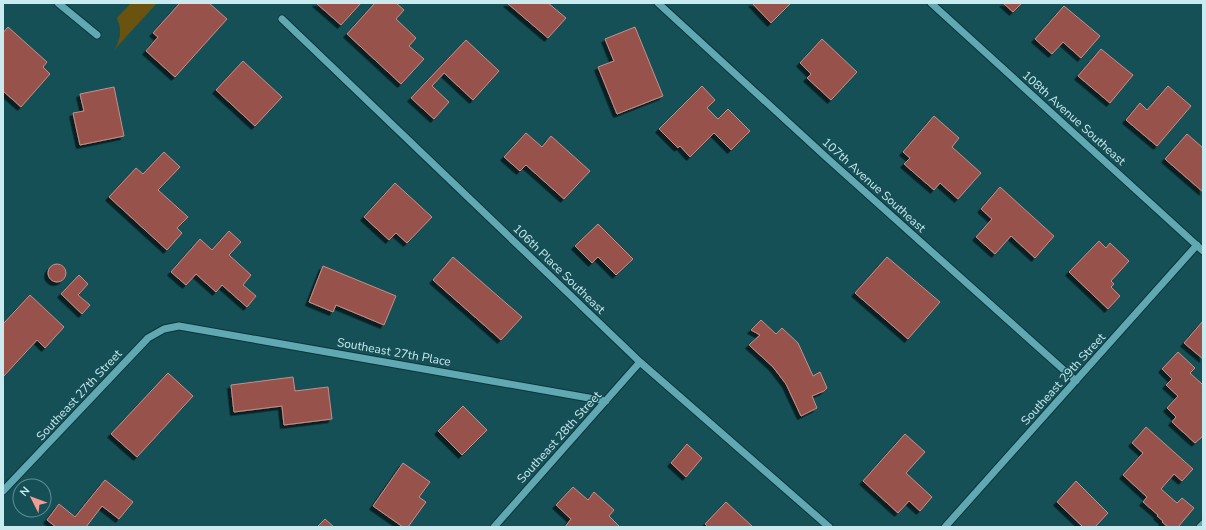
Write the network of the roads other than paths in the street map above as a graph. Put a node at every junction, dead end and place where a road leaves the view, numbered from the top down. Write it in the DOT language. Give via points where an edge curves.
graph roads {
  1 [pos="58,3"];
  2 [pos="658,3"];
  3 [pos="930,3"];
  4 [pos="282,19"];
  5 [pos="97,35"];
  6 [pos="1197,245"];
  7 [pos="1203,251"];
  8 [pos="179,326"];
  9 [pos="640,362"];
  10 [pos="1076,381"];
  11 [pos="606,401"];
  12 [pos="3,491"];
  13 [pos="1203,524"];
  14 [pos="494,527"];
  15 [pos="829,527"];
  16 [pos="945,527"];
  17 [pos="1200,527"];
  1 -- 5 [label="street"];
  2 -- 10 [label="street, 107th Avenue Southeast"];
  3 -- 6 [label="street, 108th Avenue Southeast"];
  4 -- 9 [label="street, 106th Place Southeast"];
  6 -- 7 [label="street, 108th Avenue Southeast"];
  6 -- 10 [label="street, Southeast 29th Street"];
  8 -- 11 [label="street, Southeast 27th Place"];
  8 -- 12 [label="street, Southeast 27th Street" via="164,329 148,338"];
  9 -- 11 [label="street, Southeast 28th Street"];
  9 -- 15 [label="street, 106th Place Southeast"];
  10 -- 16 [label="street, Southeast 29th Street"];
  11 -- 14 [label="street, Southeast 28th Street"];
  13 -- 17 [label="street"];
}
